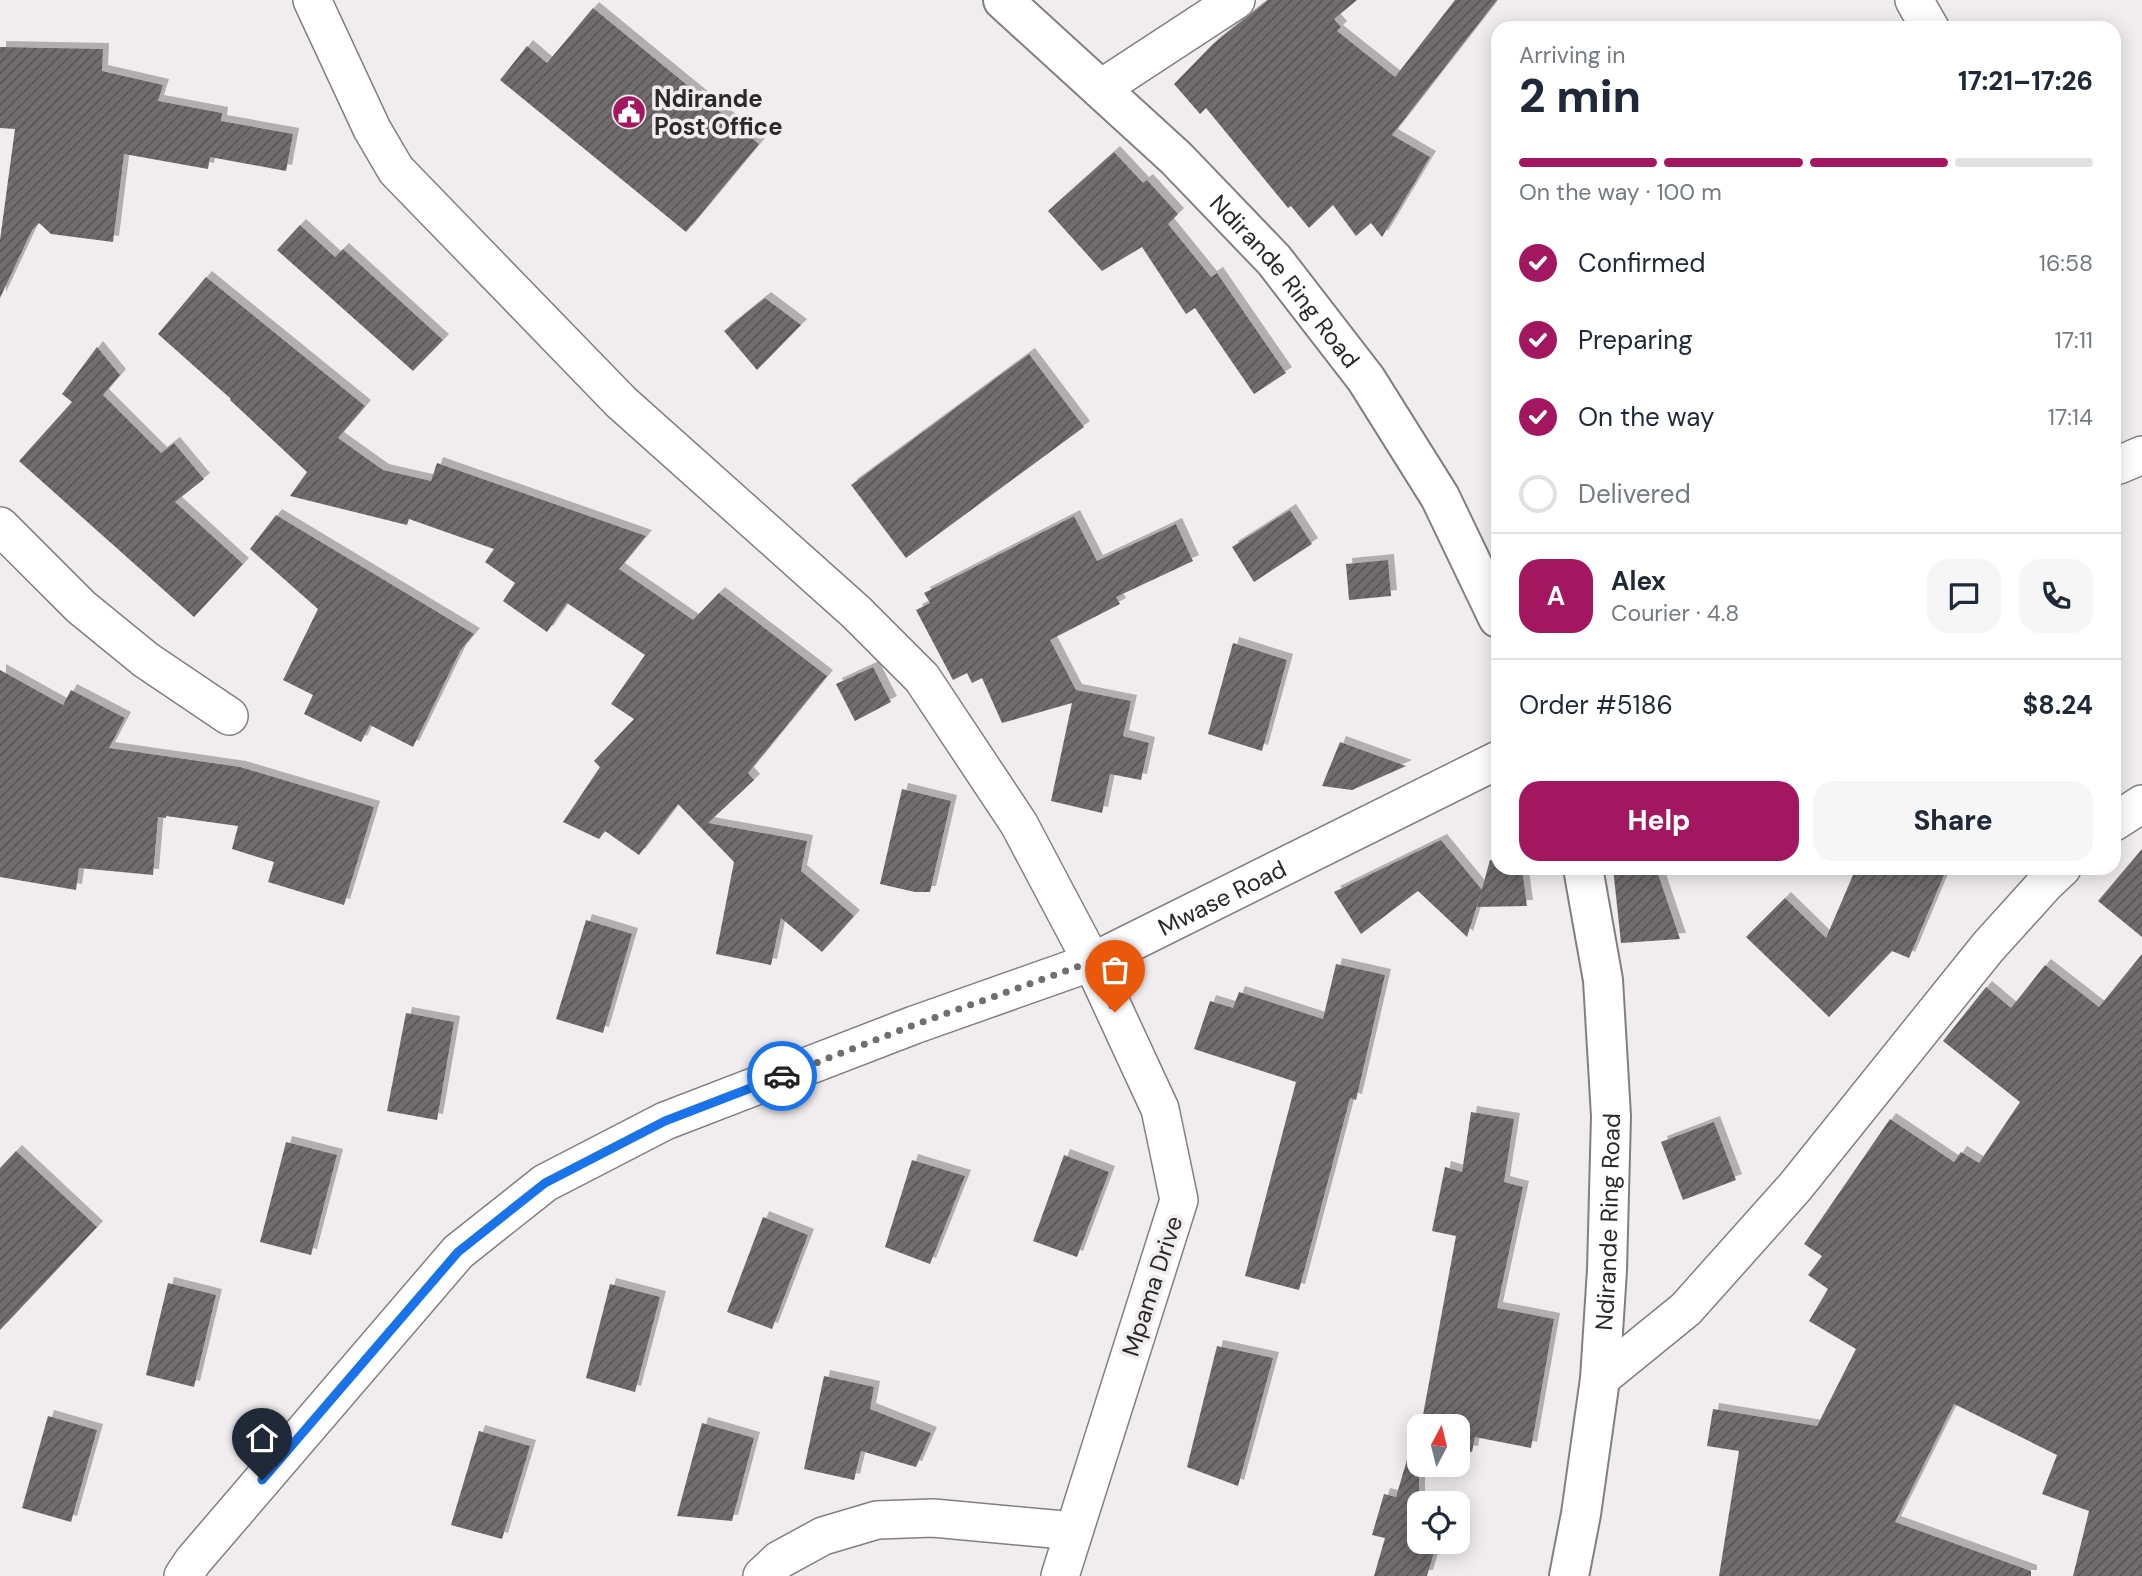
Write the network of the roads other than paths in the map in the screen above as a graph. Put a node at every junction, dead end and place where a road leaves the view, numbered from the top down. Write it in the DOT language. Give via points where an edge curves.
graph roads {
  1 [pos="312,0"];
  2 [pos="1003,0"];
  3 [pos="1236,0"];
  4 [pos="1914,0"];
  5 [pos="1926,21"];
  6 [pos="1100,89"];
  7 [pos="2142,455"];
  8 [pos="2121,464"];
  9 [pos="0,526"];
  10 [pos="1491,603"];
  11 [pos="229,716"];
  12 [pos="1491,763"];
  13 [pos="2142,804"];
  14 [pos="2121,818"];
  15 [pos="1584,875"];
  16 [pos="2055,875"];
  17 [pos="1091,962"];
  18 [pos="1600,1379"];
  19 [pos="1074,1531"];
  20 [pos="183,1576"];
  21 [pos="762,1576"];
  22 [pos="1060,1576"];
  23 [pos="1569,1576"];
  1 -- 17 [label="street, Mpama Drive" via="396,170 621,402 856,612 922,678 1018,824"];
  2 -- 6 [label="street, Ndirande Ring Road"];
  3 -- 6 [label="street"];
  4 -- 5 [label="street"];
  6 -- 10 [label="street, Ndirande Ring Road" via="1176,158 1274,260 1359,369 1440,497"];
  7 -- 8 [label="street"];
  9 -- 11 [label="street" via="92,616 146,660"];
  12 -- 17 [label="street, Mwase Road"];
  13 -- 14 [label="street"];
  15 -- 18 [label="street, Ndirande Ring Road" via="1603,980 1611,1116"];
  16 -- 18 [label="street" via="1988,947 1795,1187 1686,1309"];
  17 -- 19 [label="street, Mpama Drive" via="1160,1109 1180,1200"];
  17 -- 20 [label="street, Mwase Road" via="665,1121 545,1183 458,1252"];
  18 -- 23 [label="street, Ndirande Ring Road"];
  19 -- 21 [label="street" via="933,1518 877,1520 823,1536 779,1560"];
  19 -- 22 [label="street, Mpama Drive"];
}
